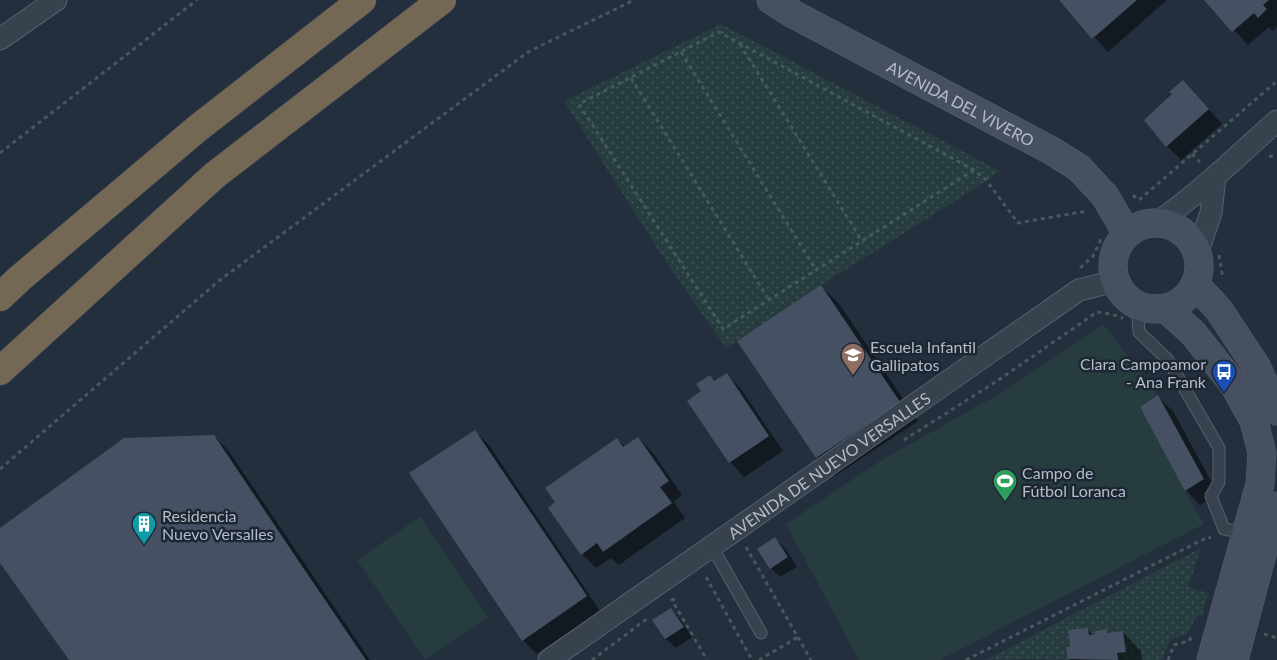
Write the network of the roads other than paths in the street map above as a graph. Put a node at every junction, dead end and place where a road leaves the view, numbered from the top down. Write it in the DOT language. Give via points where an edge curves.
graph roads {
  1 [pos="56,0"];
  2 [pos="362,0"];
  3 [pos="442,0"];
  4 [pos="771,0"];
  5 [pos="0,39"];
  6 [pos="1277,121"];
  7 [pos="1268,144"];
  8 [pos="1215,177"];
  9 [pos="1158,222"];
  10 [pos="1115,234"];
  11 [pos="1208,252"];
  12 [pos="1115,281"];
  13 [pos="1196,285"];
  14 [pos="0,297"];
  15 [pos="1165,308"];
  16 [pos="1138,315"];
  17 [pos="47,328"];
  18 [pos="0,371"];
  19 [pos="0,377"];
  20 [pos="1277,411"];
  21 [pos="1277,506"];
  22 [pos="1237,535"];
  23 [pos="711,545"];
  24 [pos="761,633"];
  25 [pos="549,660"];
  26 [pos="1211,660"];
  27 [pos="1234,660"];
  1 -- 5 [label="street"];
  2 -- 14 [label="highway" via="198,128"];
  3 -- 17 [label="highway" via="215,176"];
  4 -- 10 [label="main road, AVENIDA DEL VIVERO" via="1079,168 1105,196"];
  6 -- 7 [label="street"];
  7 -- 8 [label="street"];
  8 -- 9 [label="street"];
  8 -- 11 [label="street"];
  9 -- 10 [label="main road"];
  9 -- 11 [label="main road" via="1175,227"];
  10 -- 12 [label="main road" via="1117,247 1112,264"];
  11 -- 13 [label="main road"];
  12 -- 16 [label="main road"];
  12 -- 23 [label="street, AVENIDA DE NUEVO VERSALLES" via="1079,290"];
  13 -- 15 [label="main road" via="1186,299"];
  13 -- 20 [label="main road" via="1219,310 1256,366"];
  15 -- 16 [label="main road"];
  15 -- 22 [label="main road" via="1193,333 1234,385 1254,421 1262,453 1260,484"];
  16 -- 22 [label="lane" via="1139,332 1168,360 1219,448 1219,482 1211,496 1224,529"];
  17 -- 18 [label="highway"];
  17 -- 19 [label="highway"];
  21 -- 27 [label="main road"];
  22 -- 26 [label="main road"];
  23 -- 24 [label="lane"];
  23 -- 25 [label="street, AVENIDA DE NUEVO VERSALLES"];
}
